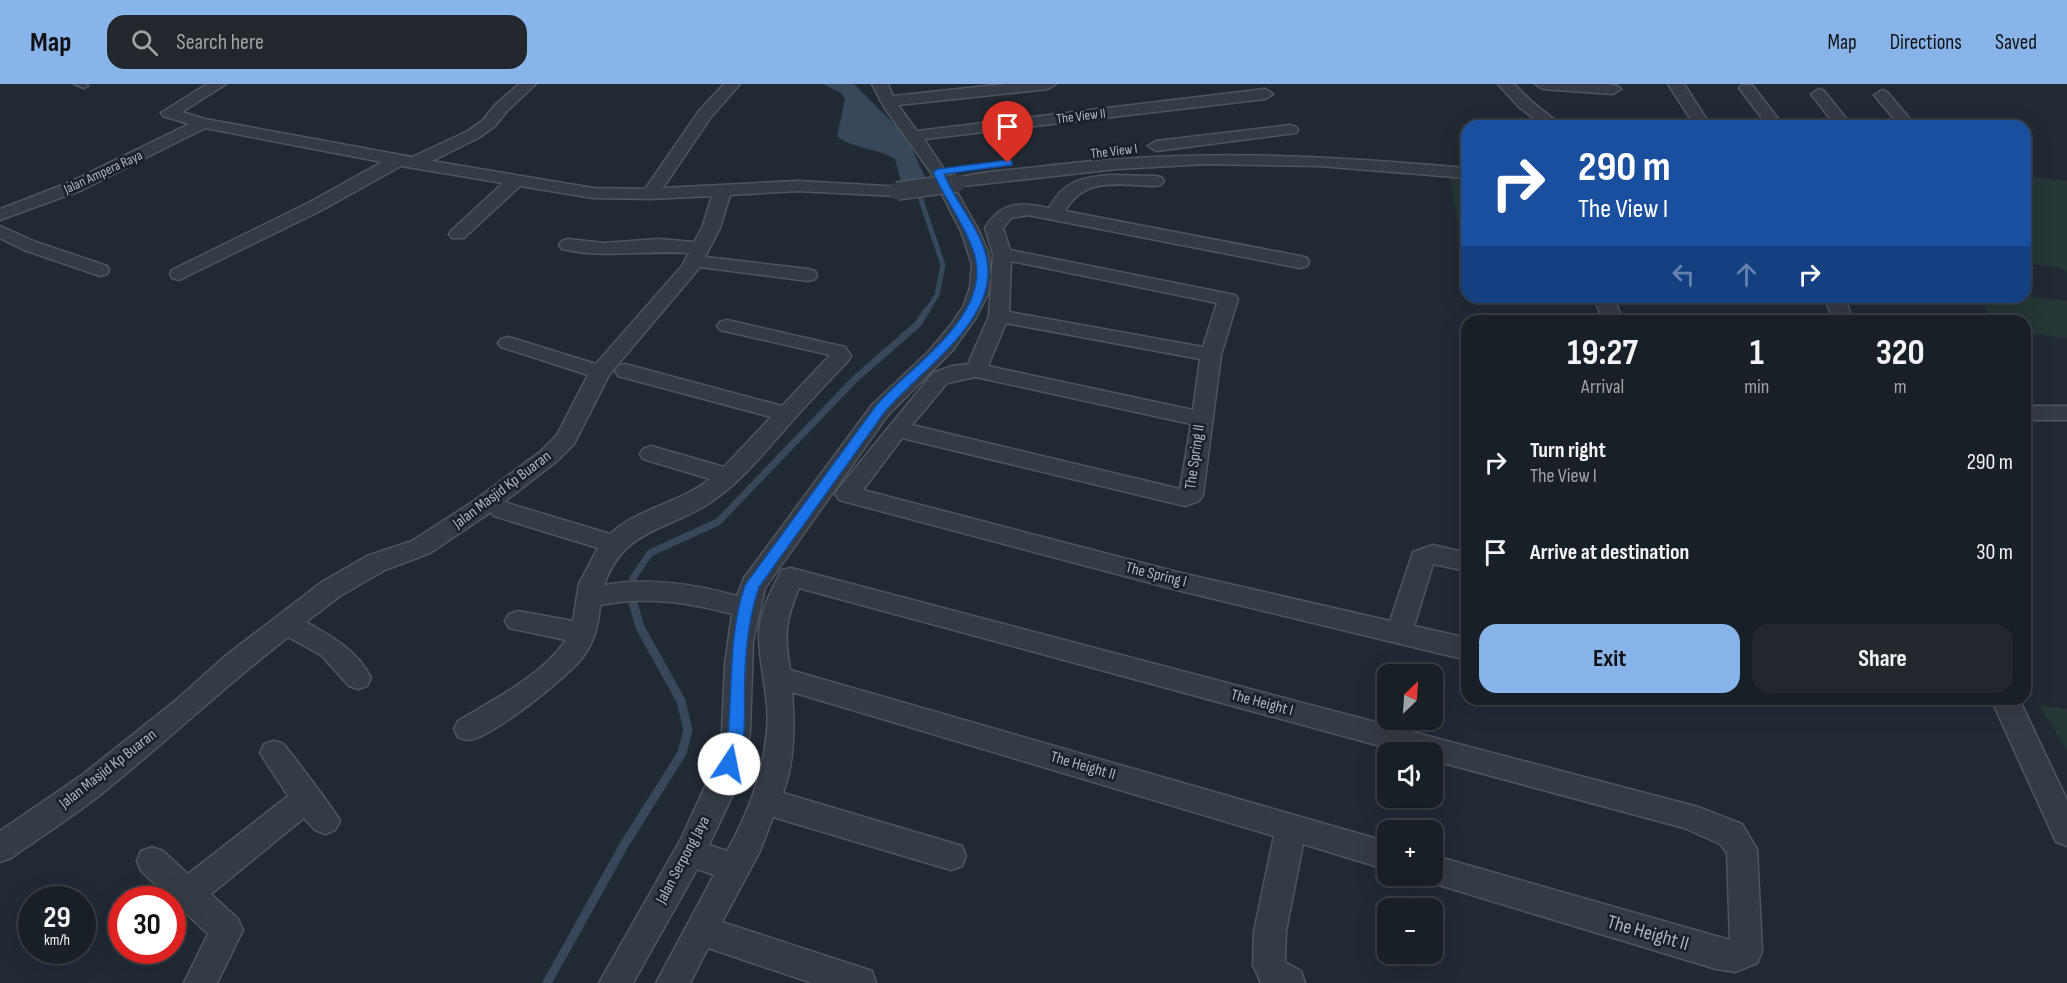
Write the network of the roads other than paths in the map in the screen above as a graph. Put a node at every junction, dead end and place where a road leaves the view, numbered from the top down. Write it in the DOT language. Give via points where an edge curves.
graph roads {
  1 [pos="218,84"];
  2 [pos="528,84"];
  3 [pos="732,84"];
  4 [pos="880,84"];
  5 [pos="1048,84"];
  6 [pos="1506,84"];
  7 [pos="1543,84"];
  8 [pos="1676,84"];
  9 [pos="1748,88"];
  10 [pos="1613,89"];
  11 [pos="1251,92"];
  12 [pos="1819,94"];
  13 [pos="1882,95"];
  14 [pos="888,101"];
  15 [pos="1546,120"];
  16 [pos="1699,120"];
  17 [pos="1772,120"];
  18 [pos="1839,120"];
  19 [pos="1903,120"];
  20 [pos="203,123"];
  21 [pos="1290,130"];
  22 [pos="913,136"];
  23 [pos="406,161"];
  24 [pos="938,172"];
  25 [pos="1461,172"];
  26 [pos="516,180"];
  27 [pos="1155,182"];
  28 [pos="723,190"];
  29 [pos="650,194"];
  30 [pos="1054,214"];
  31 [pos="0,215"];
  32 [pos="0,231"];
  33 [pos="458,234"];
  34 [pos="568,245"];
  35 [pos="698,254"];
  36 [pos="1002,254"];
  37 [pos="1299,262"];
  38 [pos="100,270"];
  39 [pos="179,274"];
  40 [pos="808,275"];
  41 [pos="999,316"];
  42 [pos="727,326"];
  43 [pos="953,337"];
  44 [pos="508,343"];
  45 [pos="987,344"];
  46 [pos="1211,355"];
  47 [pos="976,370"];
  48 [pos="625,371"];
  49 [pos="600,372"];
  50 [pos="2031,413"];
  51 [pos="2067,413"];
  52 [pos="786,414"];
  53 [pos="1203,419"];
  54 [pos="897,429"];
  55 [pos="651,454"];
  56 [pos="727,476"];
  57 [pos="502,510"];
  58 [pos="614,544"];
  59 [pos="1461,561"];
  60 [pos="597,595"];
  61 [pos="745,608"];
  62 [pos="518,621"];
  63 [pos="286,623"];
  64 [pos="584,633"];
  65 [pos="1400,634"];
  66 [pos="1461,648"];
  67 [pos="778,677"];
  68 [pos="358,678"];
  69 [pos="2008,705"];
  70 [pos="468,729"];
  71 [pos="274,753"];
  72 [pos="764,801"];
  73 [pos="1291,827"];
  74 [pos="2067,832"];
  75 [pos="1731,834"];
  76 [pos="0,848"];
  77 [pos="689,852"];
  78 [pos="1377,853"];
  79 [pos="951,856"];
  80 [pos="152,861"];
  81 [pos="734,868"];
  82 [pos="1443,872"];
  83 [pos="187,894"];
  84 [pos="701,930"];
  85 [pos="200,983"];
  86 [pos="615,983"];
  87 [pos="672,983"];
  88 [pos="860,983"];
  89 [pos="1288,983"];
  1 -- 20 [label="street" via="169,113"];
  2 -- 23 [label="street" via="474,134"];
  3 -- 29 [label="street" via="705,114"];
  4 -- 14 [label="street, Jalan Serpong Jaya"];
  5 -- 14 [label="street"];
  6 -- 15 [label="street"];
  7 -- 10 [label="street"];
  8 -- 16 [label="street"];
  9 -- 17 [label="street"];
  11 -- 22 [label="street, The View II"];
  12 -- 18 [label="street"];
  13 -- 19 [label="street"];
  14 -- 22 [label="street, Jalan Serpong Jaya"];
  20 -- 23 [label="street"];
  20 -- 31 [label="street, Jalan Ampera Raya" via="76,186"];
  21 -- 24 [label="street, The View I"];
  22 -- 24 [label="street, Jalan Serpong Jaya"];
  23 -- 26 [label="street"];
  23 -- 39 [label="street"];
  24 -- 43 [label="street, Jalan Serpong Jaya" via="981,256 980,290"];
  25 -- 28 [label="street, bridge" via="1318,161 1203,159 1088,166 897,191 798,186"];
  26 -- 29 [label="street" via="593,193"];
  26 -- 33 [label="street"];
  27 -- 30 [label="street" via="1101,182 1078,187 1064,197"];
  28 -- 29 [label="street"];
  28 -- 35 [label="street, Jalan Masjid Kp Buaran"];
  30 -- 36 [label="street" via="1019,210 999,218 994,228"];
  30 -- 37 [label="street"];
  32 -- 38 [label="street" via="30,246"];
  34 -- 35 [label="street" via="604,249 658,244"];
  35 -- 40 [label="street"];
  35 -- 49 [label="street, Jalan Masjid Kp Buaran"];
  36 -- 41 [label="street"];
  36 -- 46 [label="street" via="1228,298"];
  41 -- 45 [label="street"];
  41 -- 46 [label="street"];
  42 -- 52 [label="street" via="840,353"];
  43 -- 45 [label="street"];
  43 -- 61 [label="street, Jalan Serpong Jaya" via="880,410 753,585"];
  44 -- 49 [label="street"];
  45 -- 47 [label="street"];
  46 -- 53 [label="street"];
  47 -- 53 [label="street, The Spring II"];
  47 -- 54 [label="street" via="940,378"];
  48 -- 52 [label="street"];
  49 -- 63 [label="street, Jalan Masjid Kp Buaran" via="566,439 549,456 421,547 369,567 331,589"];
  50 -- 51 [label="street"];
  52 -- 56 [label="street"];
  53 -- 54 [label="street, The Spring II" via="1191,495 1185,498"];
  54 -- 65 [label="street, The Spring I" via="847,494 1178,581"];
  55 -- 56 [label="street"];
  56 -- 58 [label="street" via="709,493 637,527"];
  57 -- 58 [label="street"];
  58 -- 60 [label="street" via="596,574"];
  59 -- 65 [label="street" via="1433,554 1422,558"];
  60 -- 61 [label="street" via="661,591"];
  60 -- 64 [label="street"];
  61 -- 77 [label="street, Jalan Serpong Jaya" via="737,673 737,725 729,764"];
  62 -- 64 [label="street"];
  63 -- 68 [label="street" via="330,648"];
  63 -- 76 [label="street, Jalan Masjid Kp Buaran" via="92,784"];
  64 -- 70 [label="street" via="549,676"];
  65 -- 66 [label="street, The Spring I"];
  67 -- 72 [label="street" via="781,729 773,781"];
  67 -- 73 [label="street, The Height II"];
  67 -- 75 [label="street, The Height I" via="772,638 775,615 791,578 1688,816"];
  69 -- 74 [label="street"];
  71 -- 83 [label="street" via="316,810"];
  72 -- 79 [label="street"];
  72 -- 81 [label="street"];
  73 -- 78 [label="street, The Height II"];
  73 -- 89 [label="street" via="1270,932 1269,965 1274,974"];
  75 -- 82 [label="street, The Height II" via="1742,849 1746,952 1741,956 1716,953"];
  77 -- 81 [label="street"];
  77 -- 86 [label="street, Jalan Serpong Jaya"];
  80 -- 83 [label="street"];
  81 -- 84 [label="street"];
  83 -- 85 [label="street" via="227,930"];
  84 -- 87 [label="street"];
  84 -- 88 [label="street"];
}
